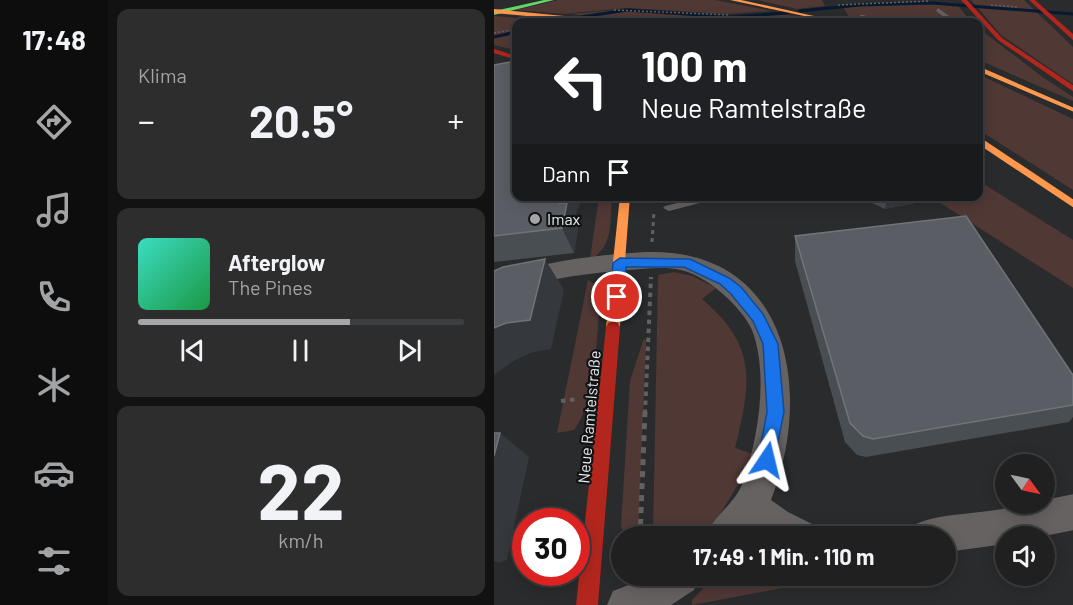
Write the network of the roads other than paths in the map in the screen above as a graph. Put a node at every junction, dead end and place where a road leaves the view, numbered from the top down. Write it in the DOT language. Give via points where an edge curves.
graph roads {
  1 [pos="528,0"];
  2 [pos="551,0"];
  3 [pos="733,0"];
  4 [pos="964,0"];
  5 [pos="838,5"];
  6 [pos="1036,8"];
  7 [pos="494,10"];
  8 [pos="938,10"];
  9 [pos="607,16"];
  10 [pos="862,16"];
  11 [pos="823,18"];
  12 [pos="842,18"];
  13 [pos="865,18"];
  14 [pos="949,18"];
  15 [pos="981,18"];
  16 [pos="983,20"];
  17 [pos="1073,39"];
  18 [pos="494,51"];
  19 [pos="494,58"];
  20 [pos="512,58"];
  21 [pos="512,60"];
  22 [pos="983,70"];
  23 [pos="1073,90"];
  24 [pos="1073,111"];
  25 [pos="983,142"];
  26 [pos="988,163"];
  27 [pos="625,201"];
  28 [pos="700,201"];
  29 [pos="1073,205"];
  30 [pos="669,208"];
  31 [pos="1073,210"];
  32 [pos="620,263"];
  33 [pos="494,289"];
  34 [pos="751,506"];
  35 [pos="1073,512"];
  36 [pos="733,526"];
  37 [pos="777,526"];
  38 [pos="956,532"];
  39 [pos="664,586"];
  40 [pos="587,605"];
  41 [pos="627,605"];
  1 -- 7 [label="main road"];
  2 -- 7 [label="main road"];
  3 -- 11 [label="main road"];
  4 -- 15 [label="main road"];
  5 -- 12 [label="main road"];
  6 -- 17 [label="main road"];
  7 -- 9 [label="main road"];
  8 -- 14 [label="lane"];
  10 -- 13 [label="lane"];
  16 -- 23 [label="main road" via="1026,58"];
  18 -- 20 [label="main road"];
  19 -- 21 [label="main road"];
  22 -- 24 [label="main road"];
  25 -- 29 [label="main road"];
  26 -- 31 [label="main road"];
  27 -- 32 [label="main road, Neue Ramtelstraße"];
  28 -- 30 [label="lane"];
  32 -- 33 [label="street" via="586,266"];
  32 -- 34 [label="street" via="686,263 725,281 758,318 770,344 775,412 767,460"];
  32 -- 40 [label="main road, Neue Ramtelstraße"];
  34 -- 36 [label="street"];
  34 -- 37 [label="street"];
  35 -- 38 [label="street" via="979,531"];
  39 -- 41 [label="street" via="638,603"];
}
